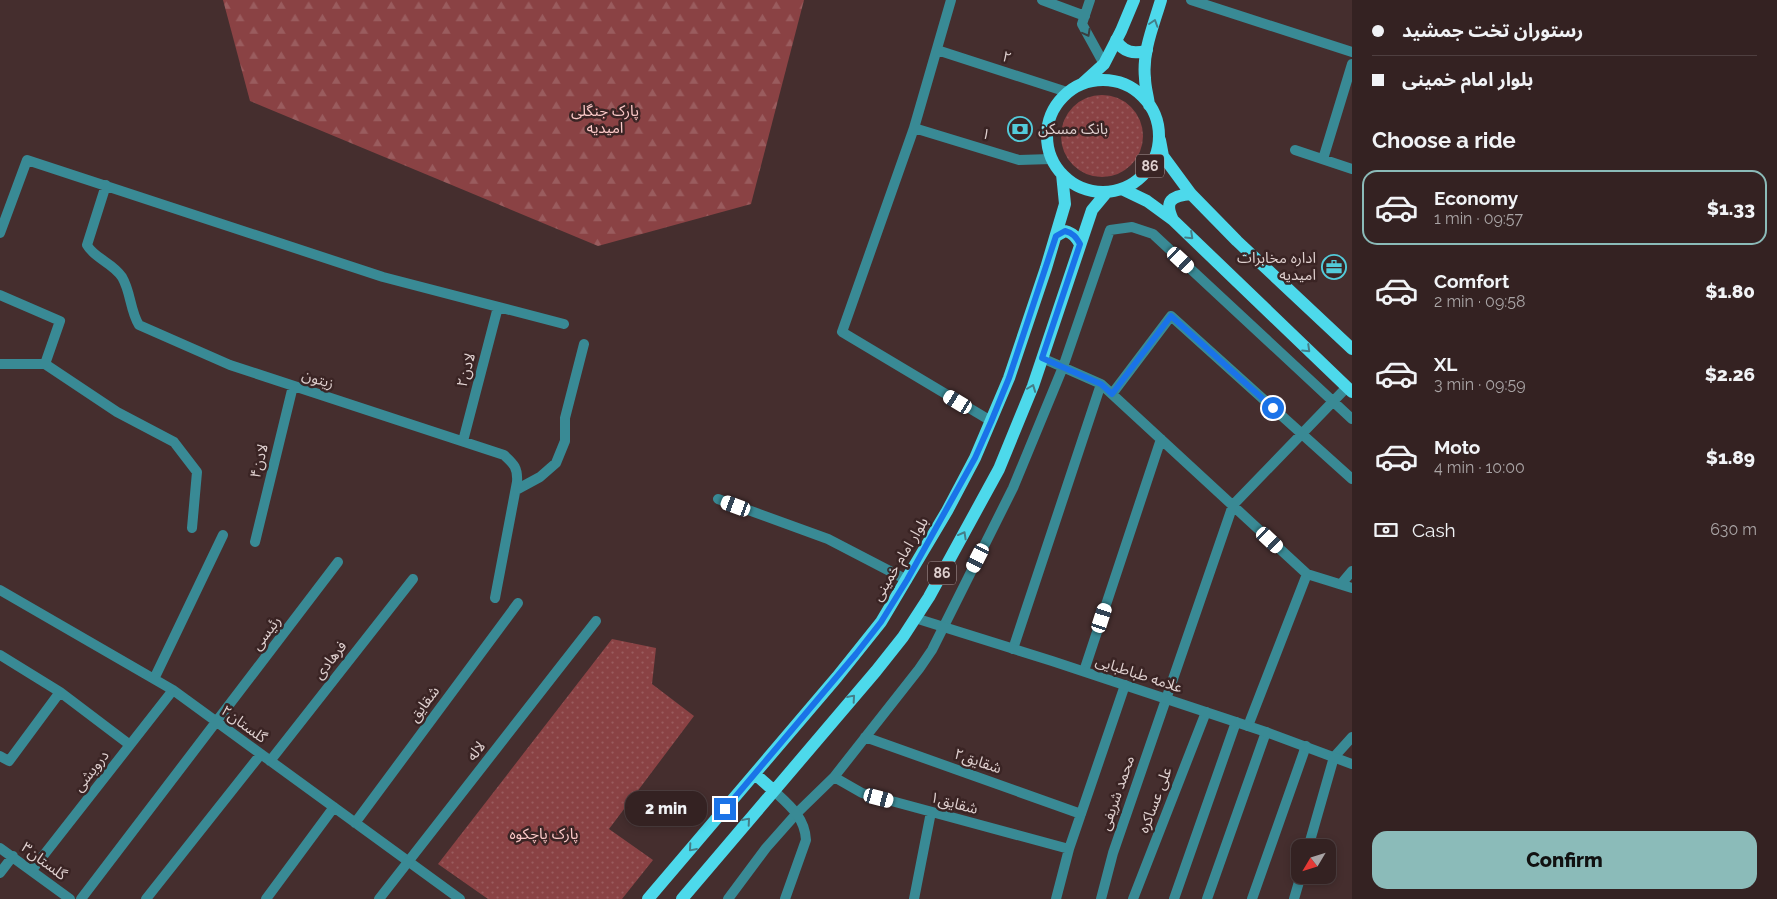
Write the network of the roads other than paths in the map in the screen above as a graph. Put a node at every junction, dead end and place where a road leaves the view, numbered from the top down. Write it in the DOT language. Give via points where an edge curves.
graph roads {
  1 [pos="951,0"];
  2 [pos="1042,0"];
  3 [pos="1090,0"];
  4 [pos="1134,0"];
  5 [pos="1161,0"];
  6 [pos="1191,0"];
  7 [pos="1085,16"];
  8 [pos="1116,40"];
  9 [pos="937,50"];
  10 [pos="1147,50"];
  11 [pos="1352,52"];
  12 [pos="1104,64"];
  13 [pos="1352,64"];
  14 [pos="1084,83"];
  15 [pos="1067,92"];
  16 [pos="1149,105"];
  17 [pos="914,128"];
  18 [pos="1159,135"];
  19 [pos="1295,150"];
  20 [pos="1051,159"];
  21 [pos="1323,159"];
  22 [pos="1352,169"];
  23 [pos="1062,174"];
  24 [pos="106,185"];
  25 [pos="1122,189"];
  26 [pos="1107,192"];
  27 [pos="1191,194"];
  28 [pos="1173,220"];
  29 [pos="0,233"];
  30 [pos="1056,236"];
  31 [pos="1080,244"];
  32 [pos="0,296"];
  33 [pos="498,307"];
  34 [pos="564,324"];
  35 [pos="584,344"];
  36 [pos="1352,349"];
  37 [pos="1042,358"];
  38 [pos="0,364"];
  39 [pos="45,364"];
  40 [pos="1063,367"];
  41 [pos="1101,384"];
  42 [pos="293,386"];
  43 [pos="1349,390"];
  44 [pos="1112,394"];
  45 [pos="1334,402"];
  46 [pos="1352,419"];
  47 [pos="991,422"];
  48 [pos="1302,434"];
  49 [pos="1161,439"];
  50 [pos="463,441"];
  51 [pos="1352,479"];
  52 [pos="516,490"];
  53 [pos="718,499"];
  54 [pos="1233,505"];
  55 [pos="192,528"];
  56 [pos="223,535"];
  57 [pos="255,542"];
  58 [pos="338,562"];
  59 [pos="1352,571"];
  60 [pos="1307,574"];
  61 [pos="413,579"];
  62 [pos="907,580"];
  63 [pos="1341,584"];
  64 [pos="1352,588"];
  65 [pos="0,590"];
  66 [pos="495,598"];
  67 [pos="518,603"];
  68 [pos="916,618"];
  69 [pos="596,621"];
  70 [pos="943,628"];
  71 [pos="1013,649"];
  72 [pos="0,655"];
  73 [pos="1084,671"];
  74 [pos="154,679"];
  75 [pos="1125,685"];
  76 [pos="173,690"];
  77 [pos="60,692"];
  78 [pos="1165,698"];
  79 [pos="1206,712"];
  80 [pos="217,722"];
  81 [pos="1236,722"];
  82 [pos="1248,726"];
  83 [pos="1266,732"];
  84 [pos="866,738"];
  85 [pos="1352,738"];
  86 [pos="130,745"];
  87 [pos="1306,746"];
  88 [pos="0,756"];
  89 [pos="1334,757"];
  90 [pos="265,758"];
  91 [pos="1352,764"];
  92 [pos="755,774"];
  93 [pos="834,778"];
  94 [pos="773,790"];
  95 [pos="334,807"];
  96 [pos="931,812"];
  97 [pos="797,813"];
  98 [pos="1081,814"];
  99 [pos="355,823"];
  100 [pos="1311,839"];
  101 [pos="0,848"];
  102 [pos="1069,849"];
  103 [pos="13,856"];
  104 [pos="409,861"];
  105 [pos="32,870"];
  106 [pos="0,873"];
  107 [pos="1298,884"];
  108 [pos="790,887"];
  109 [pos="70,899"];
  110 [pos="81,899"];
  111 [pos="146,899"];
  112 [pos="266,899"];
  113 [pos="379,899"];
  114 [pos="460,899"];
  115 [pos="648,899"];
  116 [pos="682,899"];
  117 [pos="728,899"];
  118 [pos="785,899"];
  119 [pos="795,899"];
  120 [pos="914,899"];
  121 [pos="1056,899"];
  122 [pos="1101,899"];
  123 [pos="1133,899"];
  124 [pos="1174,899"];
  125 [pos="1207,899"];
  126 [pos="1252,899"];
  127 [pos="1294,899"];
  1 -- 9 [label="street"];
  2 -- 7 [label="street"];
  3 -- 7 [label="street"];
  4 -- 8 [label="main road, 86"];
  10 -- 5 [label="main road, 86, one-way"];
  6 -- 11 [label="street"];
  7 -- 12 [label="street, one-way" via="1082,24"];
  8 -- 10 [label="main road" via="1130,52"];
  8 -- 12 [label="main road, 86"];
  9 -- 15 [label="street, ۲"];
  9 -- 17 [label="street"];
  10 -- 16 [label="main road, 86" via="1144,76"];
  12 -- 14 [label="main road, 86"];
  13 -- 21 [label="street"];
  14 -- 15 [label="main road, 86"];
  14 -- 16 [label="main road, 86" via="1102,80 1120,83 1137,92"];
  15 -- 20 [label="main road, 86" via="1055,106 1048,123"];
  16 -- 18 [label="main road, 86"];
  17 -- 20 [label="street, ۱" via="1019,160"];
  17 -- 47 [label="street" via="842,332"];
  18 -- 25 [label="main road, 86" via="1149,168"];
  18 -- 27 [label="main road" via="1164,156"];
  19 -- 21 [label="street"];
  20 -- 23 [label="main road, 86"];
  21 -- 22 [label="street"];
  23 -- 26 [label="main road, 86" via="1090,191"];
  23 -- 30 [label="main road, بلوار امام خمینی / 86" via="1065,204"];
  24 -- 29 [label="street" via="27,160"];
  24 -- 33 [label="street" via="383,277"];
  24 -- 42 [label="street, زیتون" via="87,245 121,276 139,325 230,365"];
  25 -- 26 [label="main road, 86"];
  25 -- 28 [label="main road" via="1147,201"];
  26 -- 31 [label="main road, 86" via="1092,210"];
  27 -- 28 [label="main road" via="1178,195 1171,201 1169,210"];
  27 -- 36 [label="main road" via="1236,241"];
  28 -- 43 [label="main road, one-way"];
  30 -- 31 [label="main road" via="1065,231 1071,233"];
  30 -- 47 [label="main road, بلوار امام خمینی / 86"];
  31 -- 37 [label="main road, 86"];
  32 -- 39 [label="street" via="60,321"];
  33 -- 34 [label="street"];
  33 -- 50 [label="street, لادن۲"];
  35 -- 52 [label="street" via="565,418 565,441 556,463 540,477"];
  37 -- 40 [label="street"];
  68 -- 37 [label="main road, 86, one-way" via="999,469"];
  38 -- 39 [label="street"];
  39 -- 55 [label="street" via="117,412 174,442 197,472"];
  40 -- 41 [label="street"];
  40 -- 45 [label="street" via="1110,230 1132,227 1153,234"];
  40 -- 70 [label="street" via="1013,488"];
  41 -- 44 [label="street"];
  41 -- 71 [label="street"];
  42 -- 50 [label="street, زیتون"];
  42 -- 57 [label="street, لادن۴"];
  43 -- 45 [label="street"];
  44 -- 48 [label="street" via="1171,316"];
  44 -- 49 [label="street"];
  45 -- 46 [label="street"];
  45 -- 48 [label="street"];
  47 -- 62 [label="main road, بلوار امام خمینی / 86" via="975,458"];
  48 -- 51 [label="street"];
  48 -- 54 [label="street"];
  49 -- 54 [label="street"];
  49 -- 73 [label="street"];
  50 -- 52 [label="street, زیتون" via="504,455 518,472"];
  52 -- 66 [label="street, زیتون"];
  53 -- 62 [label="street" via="828,538"];
  54 -- 60 [label="street"];
  54 -- 78 [label="street, محمد شریفی"];
  56 -- 74 [label="street"];
  58 -- 80 [label="street, رئیسی"];
  59 -- 63 [label="street"];
  60 -- 63 [label="street"];
  60 -- 82 [label="street"];
  61 -- 90 [label="street, فرهادی"];
  62 -- 92 [label="main road, بلوار امام خمینی / 86" via="856,654"];
  63 -- 64 [label="street"];
  65 -- 74 [label="street, گلستان۲"];
  67 -- 99 [label="street, شقایق"];
  68 -- 70 [label="street, علامه طباطبایی"];
  94 -- 68 [label="main road, 86, one-way" via="876,671"];
  69 -- 104 [label="street, لاله"];
  70 -- 71 [label="street, علامه طباطبایی"];
  70 -- 84 [label="street" via="926,661"];
  71 -- 73 [label="street, علامه طباطبایی"];
  72 -- 77 [label="street"];
  73 -- 75 [label="street, علامه طباطبایی"];
  74 -- 76 [label="street, گلستان۲"];
  75 -- 78 [label="street, علامه طباطبایی"];
  75 -- 98 [label="street"];
  76 -- 80 [label="street, گلستان۲"];
  76 -- 86 [label="street, درویشی"];
  77 -- 86 [label="street"];
  77 -- 88 [label="street" via="9,761"];
  78 -- 79 [label="street, علامه طباطبایی"];
  78 -- 122 [label="street, محمد شریفی" via="1113,853"];
  79 -- 81 [label="street, علامه طباطبایی"];
  79 -- 123 [label="street, علی عساکره"];
  80 -- 90 [label="street, گلستان۲"];
  80 -- 110 [label="street, رئیسی"];
  81 -- 82 [label="street, علامه طباطبایی"];
  81 -- 124 [label="street"];
  82 -- 83 [label="street, علامه طباطبایی"];
  83 -- 87 [label="street, علامه طباطبایی"];
  83 -- 125 [label="street"];
  84 -- 93 [label="street"];
  84 -- 98 [label="street, شقایق۲"];
  85 -- 89 [label="street"];
  86 -- 105 [label="street, درویشی"];
  87 -- 89 [label="street, علامه طباطبایی"];
  87 -- 126 [label="street"];
  89 -- 91 [label="street, علامه طباطبایی"];
  89 -- 100 [label="street"];
  90 -- 95 [label="street, گلستان۲"];
  90 -- 111 [label="street, فرهادی"];
  92 -- 94 [label="main road"];
  92 -- 115 [label="main road, بلوار امام خمینی / 86, one-way"];
  93 -- 96 [label="street, شقایق۱" via="862,793"];
  93 -- 97 [label="street"];
  94 -- 97 [label="street"];
  116 -- 94 [label="main road, 86, one-way"];
  95 -- 99 [label="street, گلستان۲"];
  95 -- 112 [label="street"];
  96 -- 102 [label="street, شقایق۱"];
  96 -- 120 [label="street"];
  97 -- 108 [label="street" via="806,832 806,840"];
  97 -- 117 [label="street"];
  98 -- 102 [label="street"];
  99 -- 104 [label="street, گلستان۲"];
  101 -- 103 [label="street, گلستان۳"];
  102 -- 121 [label="street"];
  103 -- 105 [label="street, گلستان۳"];
  103 -- 106 [label="street"];
  104 -- 113 [label="street, لاله"];
  104 -- 114 [label="street, گلستان۲"];
  105 -- 109 [label="street, گلستان۳"];
  107 -- 127 [label="street"];
  108 -- 118 [label="street"];
  108 -- 119 [label="street"];
}
